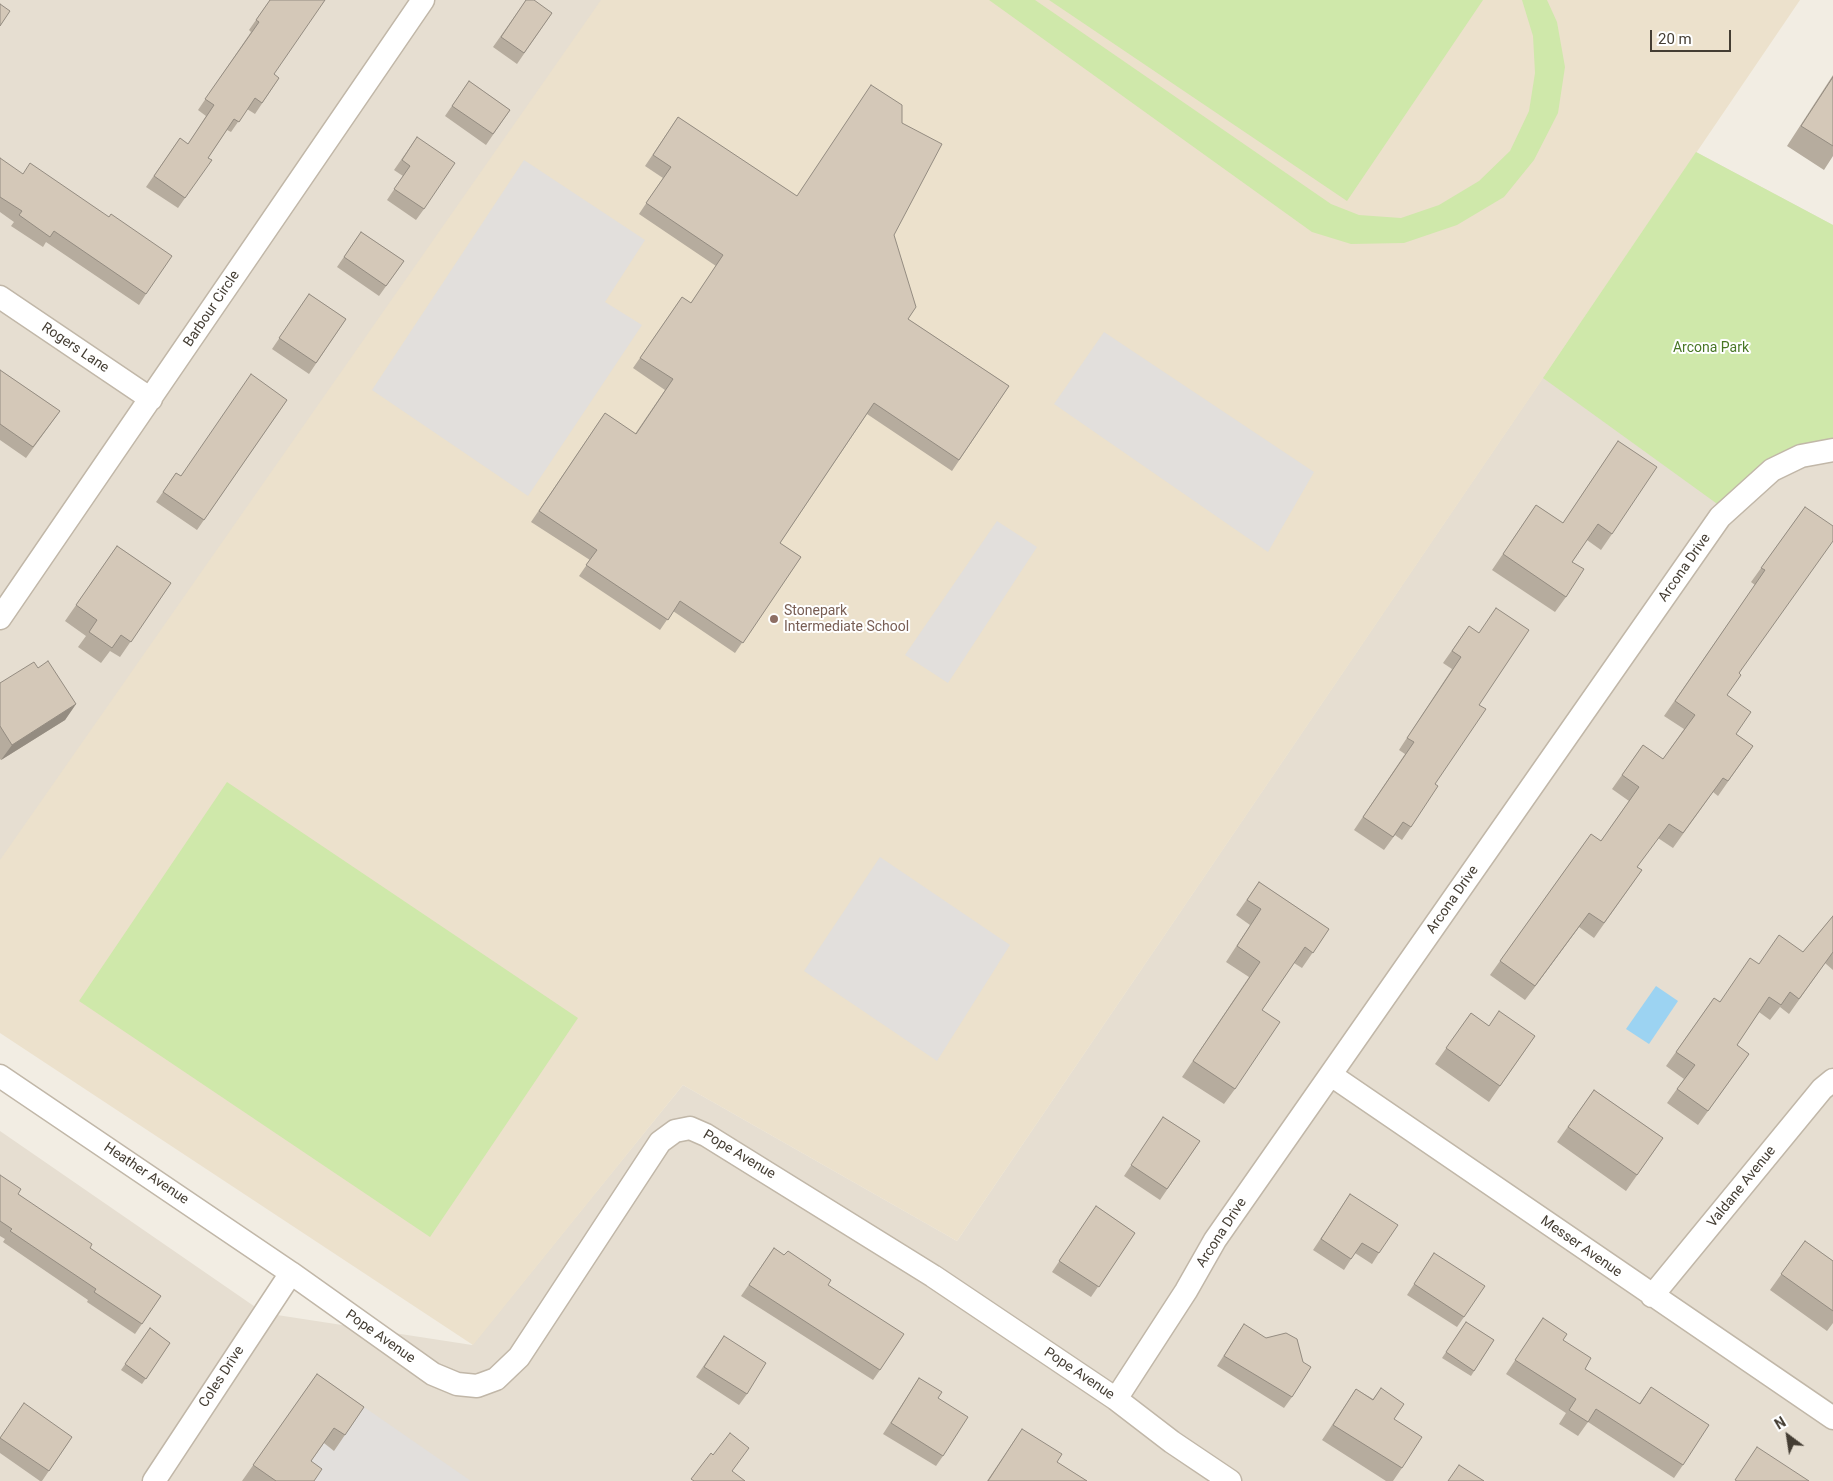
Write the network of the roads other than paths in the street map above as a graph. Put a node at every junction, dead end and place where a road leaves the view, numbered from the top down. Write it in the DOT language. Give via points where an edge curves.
graph roads {
  1 [pos="423,0"];
  2 [pos="0,297"];
  3 [pos="151,399"];
  4 [pos="1833,450"];
  5 [pos="0,618"];
  6 [pos="1331,1075"];
  7 [pos="0,1076"];
  8 [pos="1833,1080"];
  9 [pos="291,1272"];
  10 [pos="1652,1296"];
  11 [pos="1116,1399"];
  12 [pos="1833,1418"];
  13 [pos="154,1481"];
  14 [pos="1230,1481"];
  1 -- 3 [label="street, Barbour Circle"];
  2 -- 3 [label="street, Rogers Lane"];
  3 -- 5 [label="street, Barbour Circle"];
  4 -- 6 [label="street, Arcona Drive" via="1801,456 1772,470 1720,517"];
  6 -- 10 [label="street, Messer Avenue"];
  6 -- 11 [label="street, Arcona Drive" via="1216,1240"];
  7 -- 9 [label="street, Heather Avenue"];
  8 -- 10 [label="street, Valdane Avenue" via="1822,1089"];
  9 -- 11 [label="street, Pope Avenue" via="433,1374 457,1384 477,1386 496,1378 519,1357 660,1142 675,1131 690,1128 706,1134 880,1242"];
  9 -- 13 [label="street, Coles Drive"];
  10 -- 12 [label="street, Messer Avenue"];
  11 -- 14 [label="street, Pope Avenue"];
}
